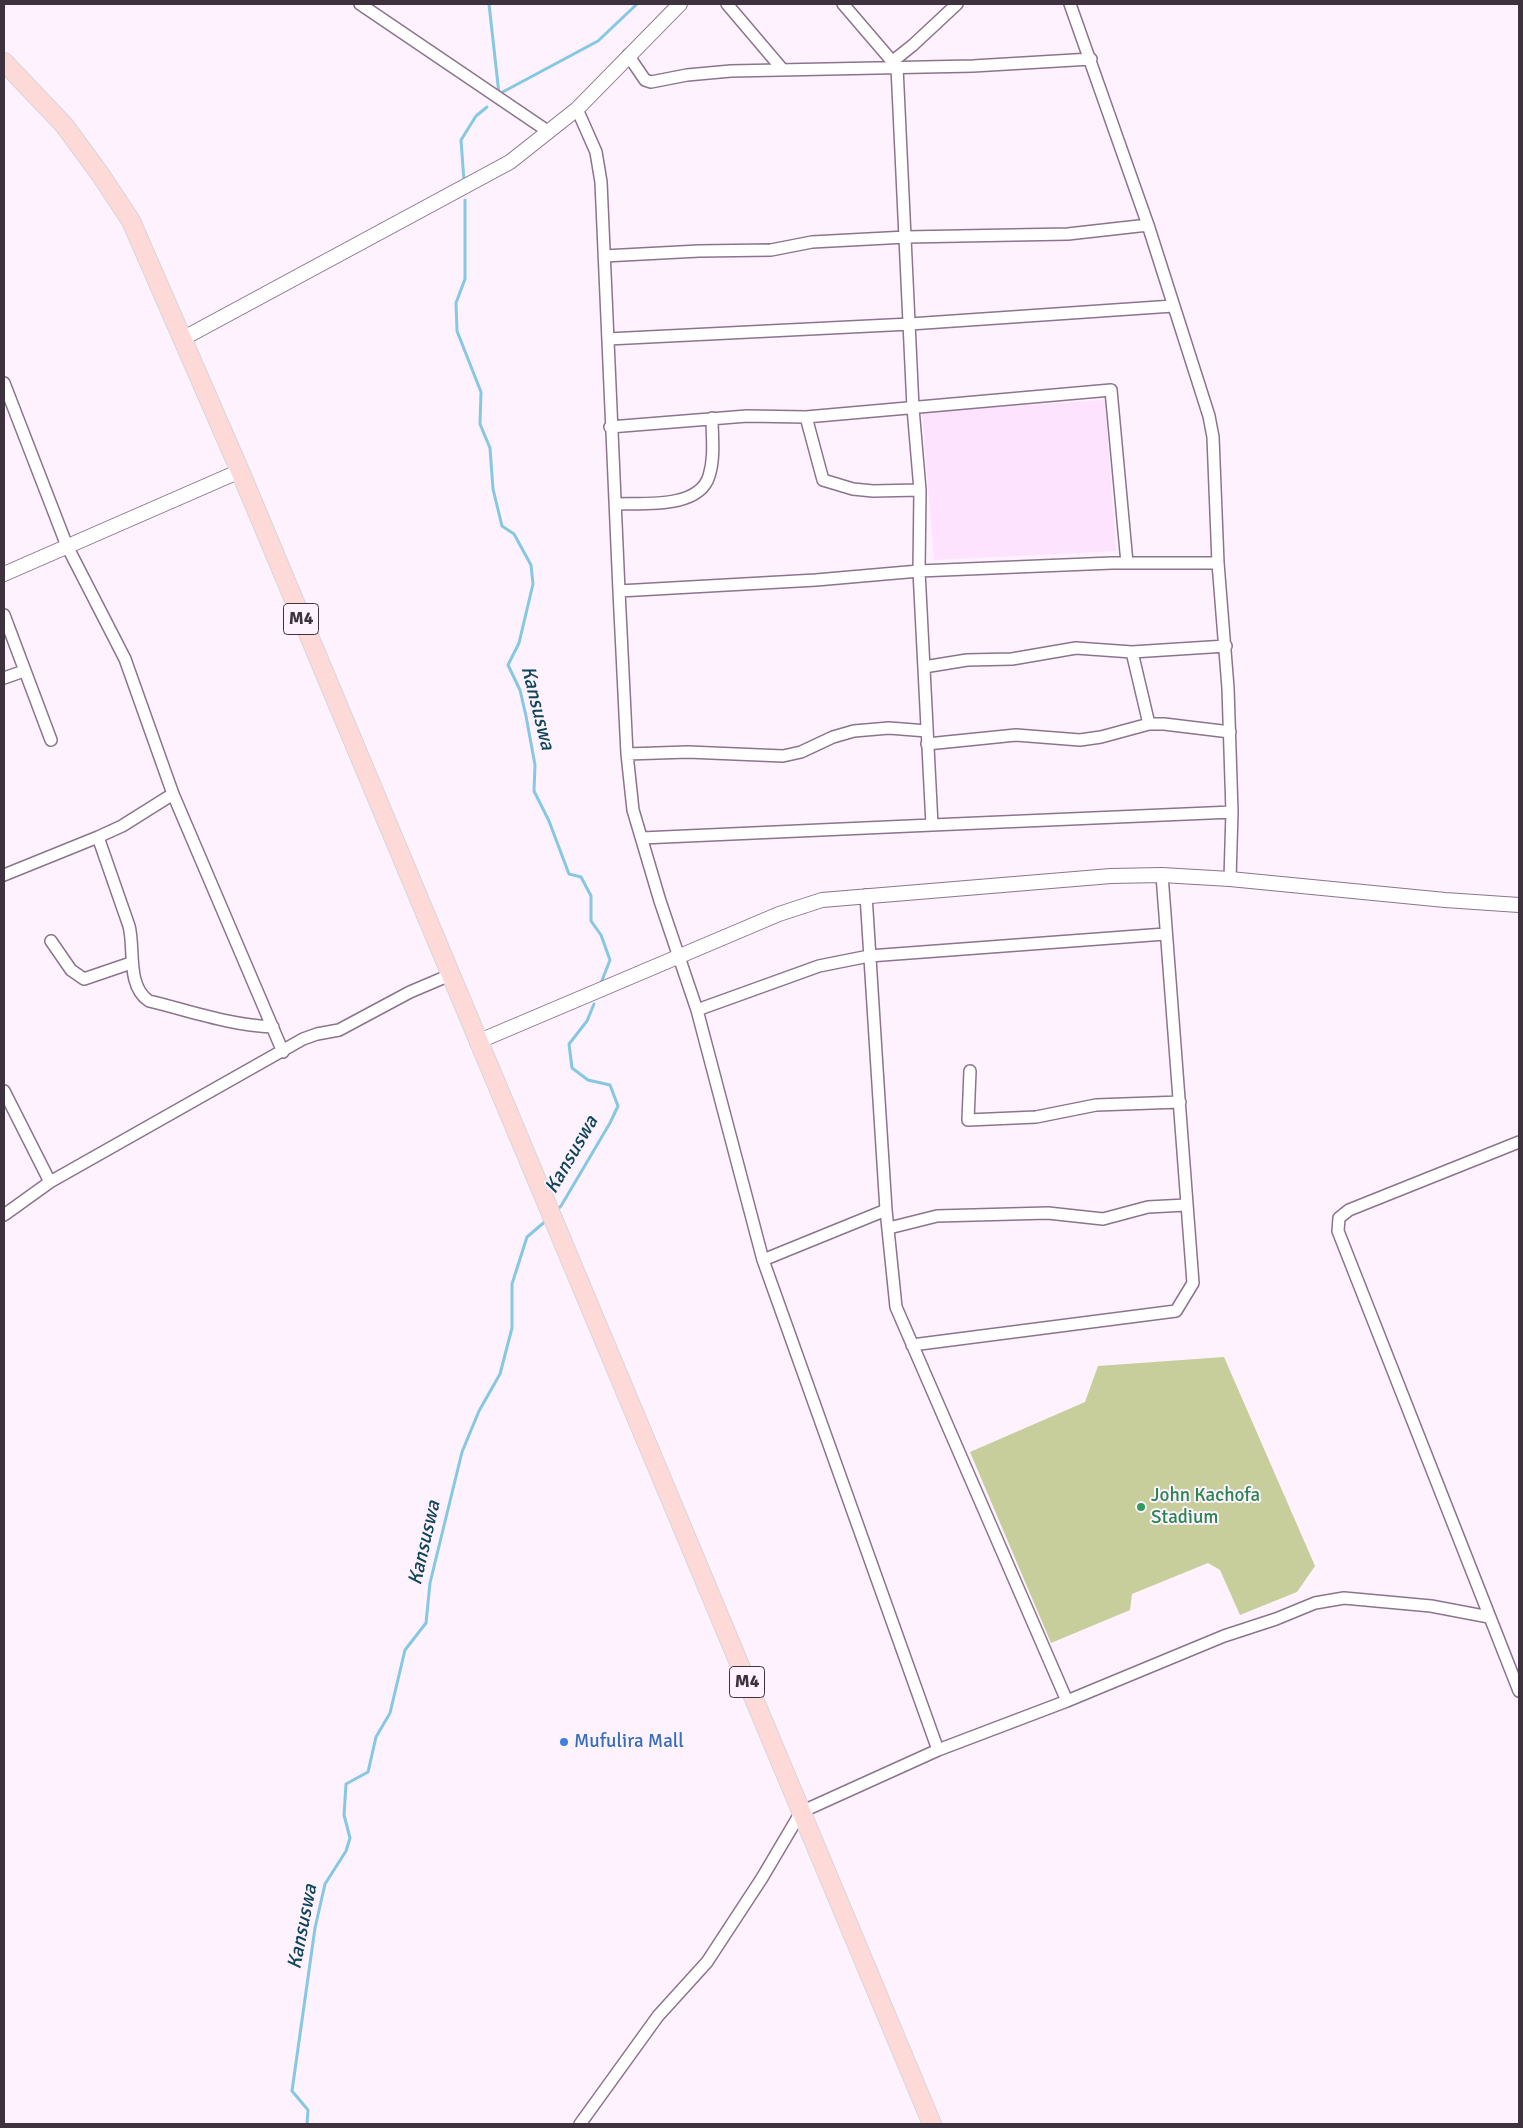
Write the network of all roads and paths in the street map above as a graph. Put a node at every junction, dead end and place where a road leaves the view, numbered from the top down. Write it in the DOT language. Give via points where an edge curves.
graph roads {
  1 [pos="360,4"];
  2 [pos="680,4"];
  3 [pos="727,4"];
  4 [pos="843,4"];
  5 [pos="957,4"];
  6 [pos="1070,4"];
  7 [pos="628,55"];
  8 [pos="1091,59"];
  9 [pos="4,62"];
  10 [pos="895,64"];
  11 [pos="783,70"];
  12 [pos="577,109"];
  13 [pos="549,132"];
  14 [pos="1148,225"];
  15 [pos="906,237"];
  16 [pos="604,256"];
  17 [pos="1173,306"];
  18 [pos="910,324"];
  19 [pos="182,339"];
  20 [pos="608,339"];
  21 [pos="4,383"];
  22 [pos="913,408"];
  23 [pos="806,417"];
  24 [pos="712,418"];
  25 [pos="610,427"];
  26 [pos="240,471"];
  27 [pos="920,490"];
  28 [pos="616,504"];
  29 [pos="67,546"];
  30 [pos="1218,563"];
  31 [pos="1127,564"];
  32 [pos="919,571"];
  33 [pos="4,574"];
  34 [pos="619,591"];
  35 [pos="4,615"];
  36 [pos="1226,646"];
  37 [pos="1132,652"];
  38 [pos="924,667"];
  39 [pos="24,671"];
  40 [pos="4,678"];
  41 [pos="1148,724"];
  42 [pos="927,731"];
  43 [pos="1230,732"];
  44 [pos="51,740"];
  45 [pos="927,744"];
  46 [pos="627,754"];
  47 [pos="173,794"];
  48 [pos="1232,812"];
  49 [pos="932,825"];
  50 [pos="98,837"];
  51 [pos="642,838"];
  52 [pos="4,875"];
  53 [pos="1162,876"];
  54 [pos="1230,879"];
  55 [pos="866,895"];
  56 [pos="1519,905"];
  57 [pos="1165,934"];
  58 [pos="51,941"];
  59 [pos="869,956"];
  60 [pos="678,958"];
  61 [pos="131,963"];
  62 [pos="450,975"];
  63 [pos="697,1010"];
  64 [pos="273,1027"];
  65 [pos="478,1042"];
  66 [pos="283,1052"];
  67 [pos="970,1071"];
  68 [pos="4,1091"];
  69 [pos="1180,1102"];
  70 [pos="1519,1142"];
  71 [pos="50,1182"];
  72 [pos="1186,1205"];
  73 [pos="886,1210"];
  74 [pos="4,1215"];
  75 [pos="889,1228"];
  76 [pos="763,1260"];
  77 [pos="912,1345"];
  78 [pos="1489,1617"];
  79 [pos="1519,1691"];
  80 [pos="1067,1701"];
  81 [pos="938,1750"];
  82 [pos="801,1812"];
  83 [pos="580,2124"];
  84 [pos="932,2124"];
  1 -- 13 [label="street"];
  2 -- 7 [label="street"];
  3 -- 11 [label="street"];
  4 -- 10 [label="street"];
  5 -- 10 [label="street"];
  6 -- 8 [label="street"];
  7 -- 11 [label="street" via="648,82 710,72"];
  7 -- 12 [label="street"];
  8 -- 10 [label="street" via="992,65"];
  8 -- 14 [label="street"];
  9 -- 19 [label="main road, M4" via="64,126 131,221"];
  10 -- 11 [label="street"];
  10 -- 15 [label="street"];
  12 -- 13 [label="street"];
  12 -- 16 [label="street" via="599,166"];
  13 -- 19 [label="street" via="484,177"];
  14 -- 15 [label="street" via="1058,234"];
  14 -- 17 [label="street"];
  15 -- 16 [label="street" via="812,242 771,250"];
  15 -- 18 [label="street"];
  16 -- 20 [label="street"];
  17 -- 18 [label="street"];
  17 -- 30 [label="street" via="1213,437"];
  18 -- 20 [label="street"];
  18 -- 22 [label="street"];
  19 -- 26 [label="main road, M4"];
  20 -- 25 [label="street"];
  21 -- 29 [label="street"];
  22 -- 23 [label="street"];
  22 -- 27 [label="street"];
  22 -- 31 [label="street" via="1111,390"];
  23 -- 24 [label="street"];
  23 -- 27 [label="street" via="823,480 853,489"];
  24 -- 25 [label="street"];
  24 -- 28 [label="street" via="713,455 709,477 701,490 679,501"];
  25 -- 28 [label="street"];
  26 -- 29 [label="street"];
  26 -- 62 [label="main road, M4"];
  27 -- 32 [label="street"];
  28 -- 34 [label="street"];
  29 -- 33 [label="street"];
  29 -- 47 [label="street" via="125,659"];
  30 -- 31 [label="street"];
  30 -- 36 [label="street"];
  31 -- 32 [label="street"];
  32 -- 34 [label="street"];
  32 -- 38 [label="street"];
  34 -- 46 [label="street"];
  35 -- 39 [label="street"];
  36 -- 37 [label="street"];
  36 -- 43 [label="street"];
  37 -- 38 [label="street" via="1069,649 1012,659 958,661"];
  37 -- 41 [label="street"];
  38 -- 42 [label="street"];
  39 -- 40 [label="street"];
  39 -- 44 [label="street"];
  41 -- 43 [label="street"];
  41 -- 45 [label="street" via="1080,740 1016,736"];
  42 -- 45 [label="street"];
  42 -- 46 [label="street" via="889,728 854,731 783,756 688,752"];
  43 -- 48 [label="street"];
  45 -- 49 [label="street"];
  46 -- 51 [label="street" via="631,799"];
  47 -- 50 [label="street"];
  47 -- 64 [label="street"];
  48 -- 49 [label="street"];
  48 -- 54 [label="street"];
  49 -- 51 [label="street"];
  50 -- 52 [label="street"];
  50 -- 61 [label="street" via="131,931"];
  51 -- 60 [label="street"];
  53 -- 54 [label="street"];
  53 -- 55 [label="street" via="1110,876"];
  53 -- 57 [label="street"];
  54 -- 56 [label="street" via="1435,900"];
  55 -- 59 [label="street"];
  55 -- 60 [label="street" via="822,900 802,906"];
  57 -- 59 [label="street"];
  57 -- 69 [label="street"];
  58 -- 61 [label="street" via="71,970 84,979"];
  59 -- 63 [label="street" via="819,966"];
  59 -- 73 [label="street"];
  60 -- 63 [label="street"];
  60 -- 65 [label="street"];
  61 -- 64 [label="street" via="142,996 149,1001 245,1026"];
  62 -- 65 [label="main road, M4"];
  62 -- 66 [label="street" via="410,992 339,1030 303,1039"];
  63 -- 76 [label="street"];
  64 -- 66 [label="street"];
  65 -- 82 [label="main road, M4"];
  66 -- 71 [label="street"];
  67 -- 69 [label="street" via="968,1120 1036,1117 1096,1105"];
  68 -- 71 [label="street"];
  69 -- 72 [label="street"];
  70 -- 78 [label="street" via="1349,1210 1339,1218 1338,1231"];
  71 -- 74 [label="street"];
  72 -- 75 [label="street" via="1148,1207 1103,1219 1048,1213 938,1216"];
  72 -- 77 [label="street" via="1193,1283 1176,1311"];
  73 -- 75 [label="street"];
  73 -- 76 [label="street"];
  75 -- 77 [label="street" via="896,1307"];
  76 -- 81 [label="street"];
  77 -- 80 [label="street"];
  78 -- 79 [label="street"];
  78 -- 80 [label="street" via="1431,1606 1344,1598 1329,1600 1224,1636"];
  80 -- 81 [label="street"];
  81 -- 82 [label="street"];
  82 -- 83 [label="street" via="707,1962 658,2016"];
  82 -- 84 [label="main road, M4"];
}
